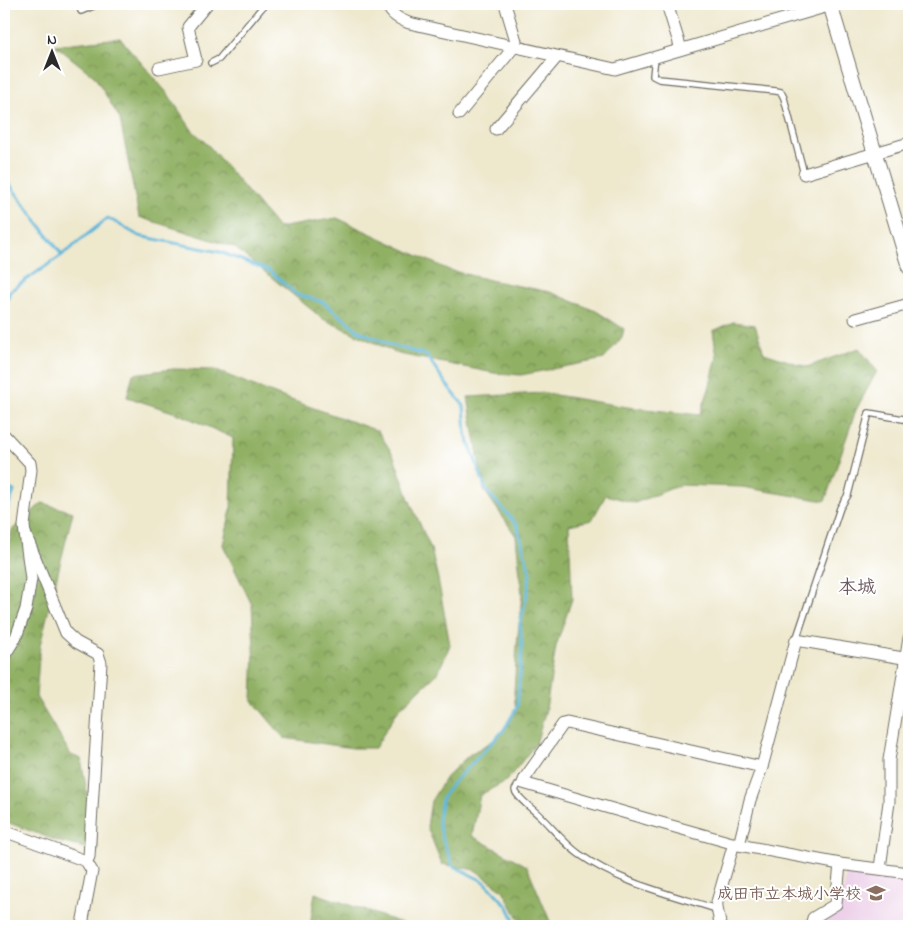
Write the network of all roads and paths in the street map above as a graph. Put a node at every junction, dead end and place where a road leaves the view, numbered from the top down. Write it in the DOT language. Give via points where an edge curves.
graph roads {
  1 [pos="98,4"];
  2 [pos="206,4"];
  3 [pos="265,4"];
  4 [pos="387,4"];
  5 [pos="505,4"];
  6 [pos="667,4"];
  7 [pos="832,4"];
  8 [pos="82,11"];
  9 [pos="514,47"];
  10 [pos="681,50"];
  11 [pos="557,57"];
  12 [pos="655,57"];
  13 [pos="212,63"];
  14 [pos="159,68"];
  15 [pos="458,114"];
  16 [pos="496,129"];
  17 [pos="909,143"];
  18 [pos="874,153"];
  19 [pos="804,174"];
  20 [pos="909,267"];
  21 [pos="909,304"];
  22 [pos="855,319"];
  23 [pos="909,420"];
  24 [pos="4,435"];
  25 [pos="25,533"];
  26 [pos="909,638"];
  27 [pos="796,640"];
  28 [pos="4,656"];
  29 [pos="907,658"];
  30 [pos="762,767"];
  31 [pos="523,783"];
  32 [pos="4,831"];
  33 [pos="737,844"];
  34 [pos="86,861"];
  35 [pos="840,864"];
  36 [pos="880,868"];
  37 [pos="909,873"];
  38 [pos="716,909"];
  39 [pos="84,926"];
  40 [pos="720,926"];
  41 [pos="811,926"];
  1 -- 8 [label="lane"];
  2 -- 14 [label="street" via="188,27 196,60"];
  3 -- 13 [label="lane" via="219,59"];
  4 -- 9 [label="street" via="396,17 410,23"];
  5 -- 9 [label="street" via="516,41"];
  6 -- 10 [label="street"];
  7 -- 10 [label="street"];
  7 -- 18 [label="street"];
  9 -- 11 [label="street"];
  9 -- 15 [label="street"];
  10 -- 12 [label="street"];
  11 -- 12 [label="street" via="615,69"];
  11 -- 16 [label="street"];
  12 -- 19 [label="lane" via="653,76 659,79 781,92"];
  17 -- 18 [label="street"];
  18 -- 19 [label="street"];
  18 -- 20 [label="street"];
  21 -- 22 [label="street"];
  23 -- 27 [label="lane" via="869,413 848,495 840,508"];
  24 -- 25 [label="street" via="30,463"];
  25 -- 28 [label="street" via="31,579 26,609 16,637"];
  25 -- 34 [label="street" via="66,633 98,654 101,663 89,857"];
  26 -- 29 [label="street"];
  27 -- 29 [label="street"];
  27 -- 30 [label="street"];
  29 -- 36 [label="street" via="889,760 889,802"];
  30 -- 31 [label="street" via="567,723 563,724"];
  30 -- 33 [label="street"];
  31 -- 33 [label="street"];
  31 -- 38 [label="lane" via="514,790 516,795 578,853 629,881"];
  32 -- 34 [label="street"];
  33 -- 35 [label="street"];
  33 -- 38 [label="street"];
  34 -- 39 [label="street" via="92,871"];
  35 -- 36 [label="street"];
  35 -- 41 [label="street" via="836,904 813,918"];
  36 -- 37 [label="street"];
  38 -- 40 [label="street"];
}
